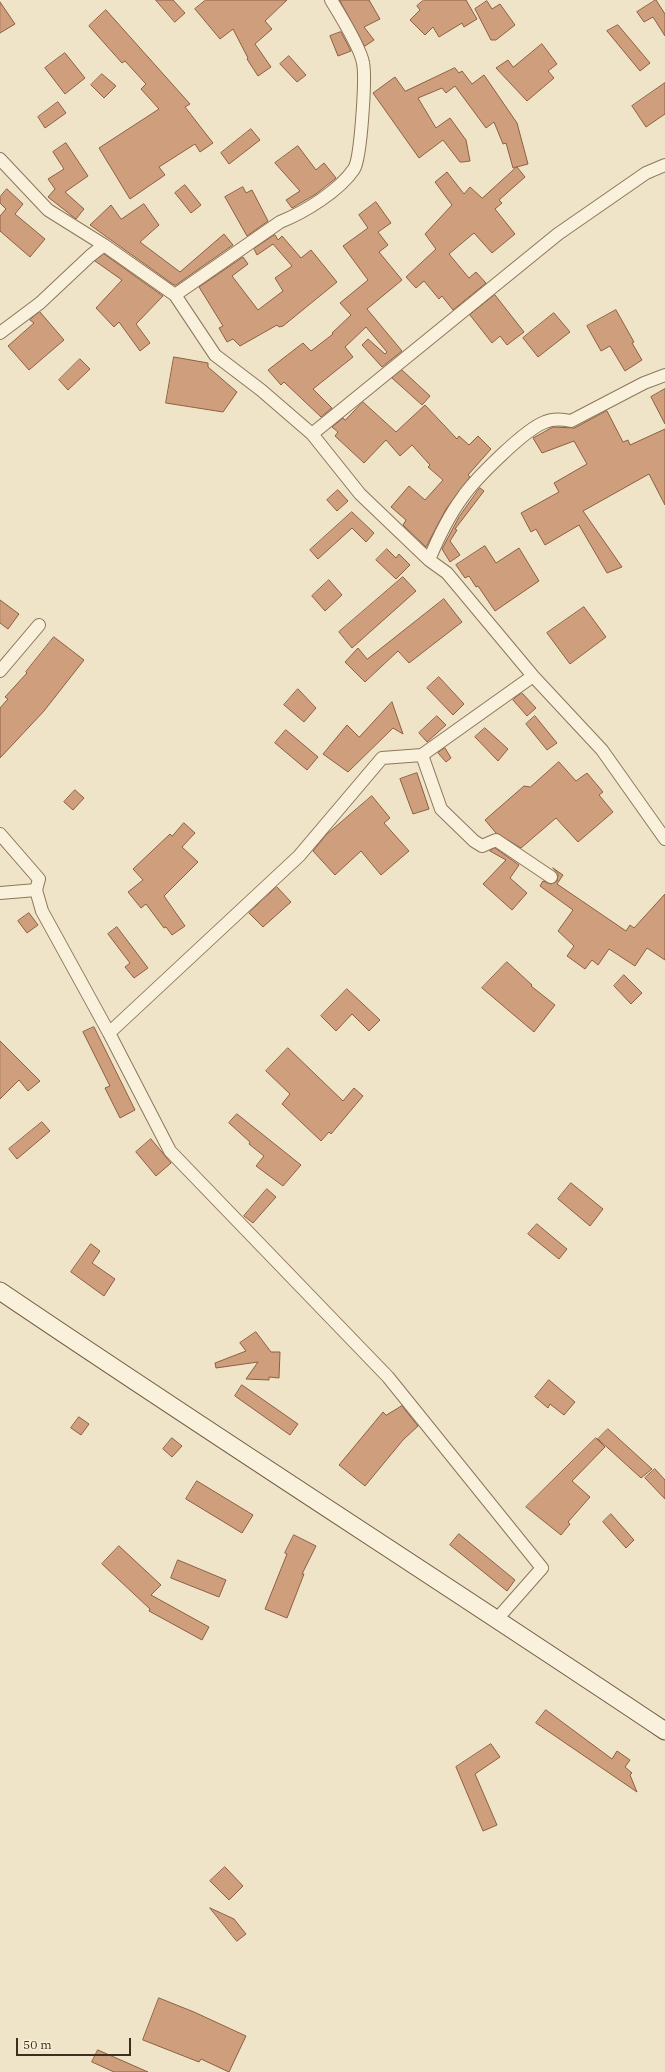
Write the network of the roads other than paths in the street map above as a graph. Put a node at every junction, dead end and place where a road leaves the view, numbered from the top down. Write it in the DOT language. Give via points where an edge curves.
graph roads {
  1 [pos="331,0"];
  2 [pos="0,159"];
  3 [pos="665,165"];
  4 [pos="104,245"];
  5 [pos="176,294"];
  6 [pos="0,334"];
  7 [pos="665,374"];
  8 [pos="312,434"];
  9 [pos="429,560"];
  10 [pos="39,625"];
  11 [pos="0,672"];
  12 [pos="533,676"];
  13 [pos="422,755"];
  14 [pos="0,834"];
  15 [pos="665,838"];
  16 [pos="551,877"];
  17 [pos="36,890"];
  18 [pos="0,893"];
  19 [pos="108,1033"];
  20 [pos="0,1291"];
  21 [pos="497,1619"];
  22 [pos="665,1731"];
  1 -- 5 [label="street" via="363,61 364,104 355,167 342,183 300,214 280,222"];
  2 -- 4 [label="street" via="48,210"];
  3 -- 8 [label="street" via="646,173 558,234"];
  4 -- 5 [label="street"];
  4 -- 6 [label="street" via="40,303"];
  5 -- 8 [label="street" via="215,355"];
  7 -- 9 [label="street" via="571,421 561,418 544,422 525,434 462,497 444,525"];
  8 -- 9 [label="street" via="360,494"];
  9 -- 12 [label="street" via="447,573"];
  10 -- 11 [label="street"];
  12 -- 13 [label="street"];
  12 -- 15 [label="street" via="602,750"];
  13 -- 16 [label="street" via="441,809 474,841 482,846 496,840"];
  13 -- 19 [label="street" via="382,758 299,856"];
  14 -- 17 [label="street" via="39,879"];
  17 -- 18 [label="street"];
  17 -- 19 [label="street" via="42,911"];
  19 -- 21 [label="street" via="170,1151 388,1377 542,1568"];
  20 -- 21 [label="main road" via="205,1429"];
  21 -- 22 [label="main road"];
}
